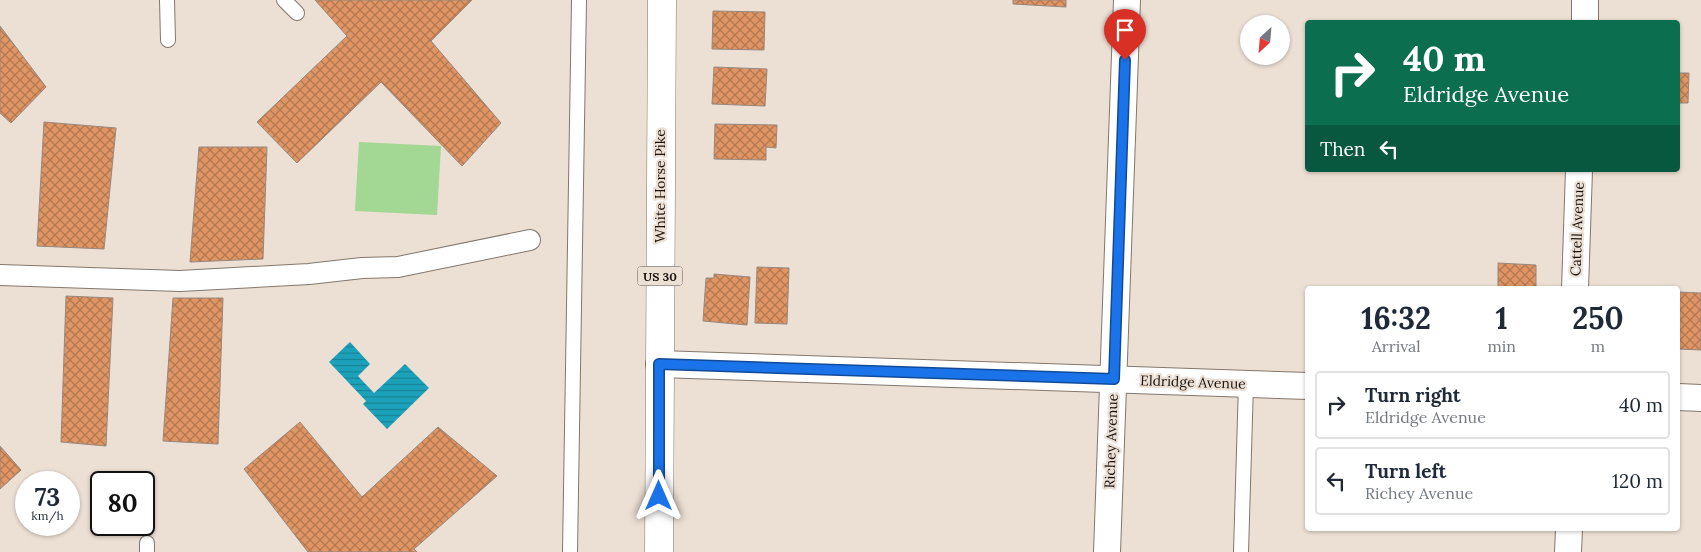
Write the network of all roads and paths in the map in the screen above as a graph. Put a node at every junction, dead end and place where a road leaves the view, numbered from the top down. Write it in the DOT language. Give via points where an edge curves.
graph roads {
  1 [pos="167,0"];
  2 [pos="284,0"];
  3 [pos="579,0"];
  4 [pos="662,0"];
  5 [pos="1128,0"];
  6 [pos="1585,0"];
  7 [pos="297,13"];
  8 [pos="1585,20"];
  9 [pos="168,40"];
  10 [pos="1579,172"];
  11 [pos="530,240"];
  12 [pos="0,275"];
  13 [pos="1575,286"];
  14 [pos="659,364"];
  15 [pos="1114,379"];
  16 [pos="1246,384"];
  17 [pos="1305,386"];
  18 [pos="1680,397"];
  19 [pos="1701,398"];
  20 [pos="1569,531"];
  21 [pos="570,552"];
  22 [pos="659,552"];
  23 [pos="1107,552"];
  24 [pos="1241,552"];
  25 [pos="1568,552"];
  1 -- 9 [label="lane"];
  2 -- 7 [label="lane"];
  3 -- 21 [label="lane"];
  4 -- 14 [label="highway, White Horse Pike / US 30"];
  5 -- 15 [label="street, Richey Avenue"];
  6 -- 8 [label="street"];
  10 -- 13 [label="street, Cattell Avenue"];
  11 -- 12 [label="street" via="398,267 309,274 180,280"];
  14 -- 15 [label="street, Eldridge Avenue"];
  14 -- 22 [label="highway, White Horse Pike / US 30"];
  15 -- 16 [label="street, Eldridge Avenue"];
  15 -- 23 [label="street, Richey Avenue"];
  16 -- 17 [label="street, Eldridge Avenue"];
  16 -- 24 [label="lane"];
  18 -- 19 [label="street"];
  20 -- 25 [label="street"];
}
